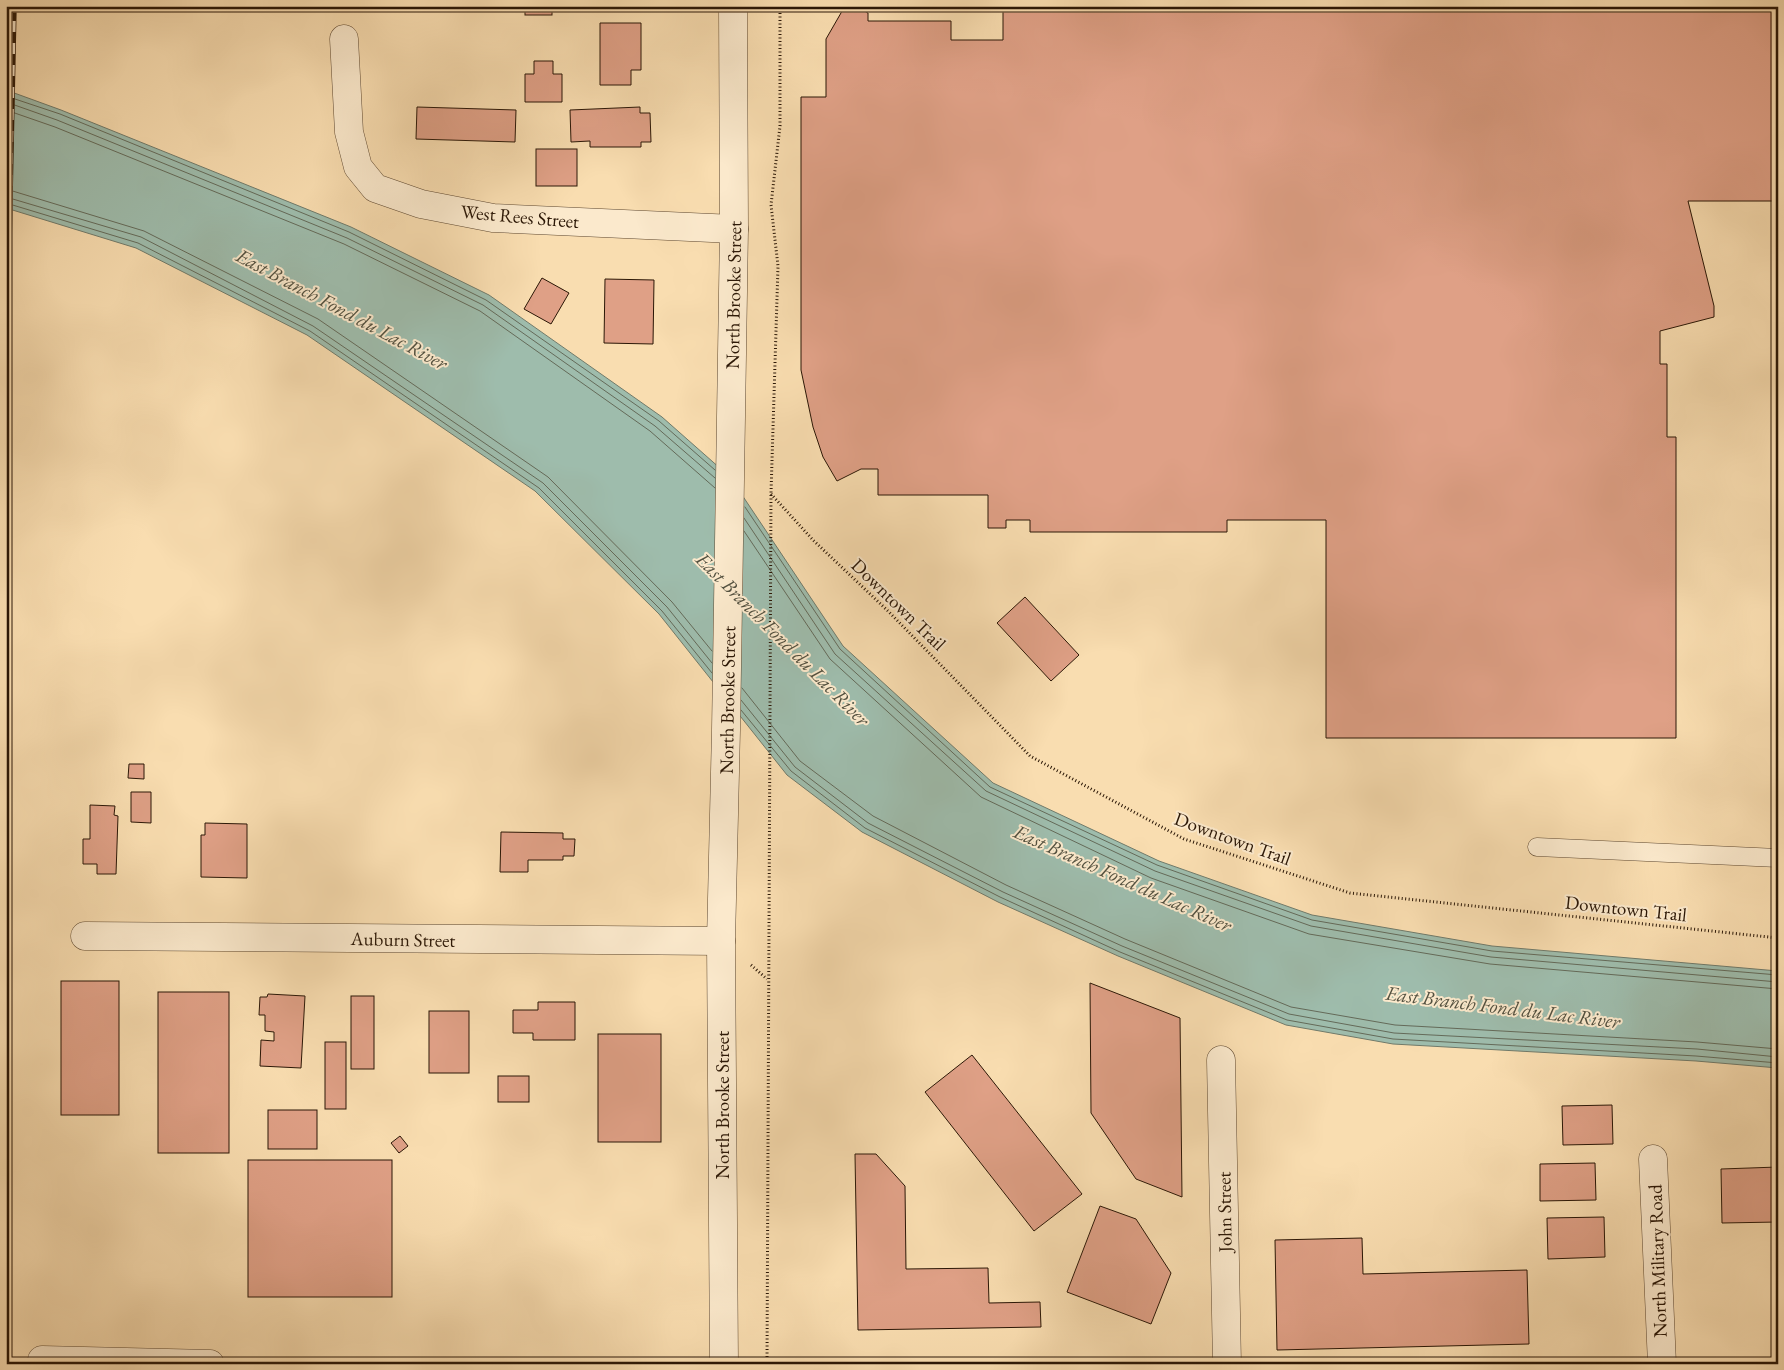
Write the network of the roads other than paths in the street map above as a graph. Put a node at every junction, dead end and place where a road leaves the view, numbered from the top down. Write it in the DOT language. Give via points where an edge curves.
graph roads {
  1 [pos="733,6"];
  2 [pos="344,40"];
  3 [pos="734,230"];
  4 [pos="1537,846"];
  5 [pos="1778,858"];
  6 [pos="85,936"];
  7 [pos="721,941"];
  8 [pos="1221,1060"];
  9 [pos="1653,1158"];
  10 [pos="42,1362"];
  11 [pos="210,1364"];
  12 [pos="724,1364"];
  13 [pos="1227,1364"];
  14 [pos="1662,1364"];
  1 -- 3 [label="street, North Brooke Street"];
  2 -- 3 [label="street, West Rees Street" via="349,132 358,167 375,188 421,204 493,218"];
  3 -- 7 [label="street, North Brooke Street"];
  4 -- 5 [label="lane"];
  6 -- 7 [label="street, Auburn Street"];
  7 -- 12 [label="street, North Brooke Street"];
  8 -- 13 [label="street, John Street"];
  9 -- 14 [label="street, North Military Road"];
  10 -- 11 [label="street"];
}
